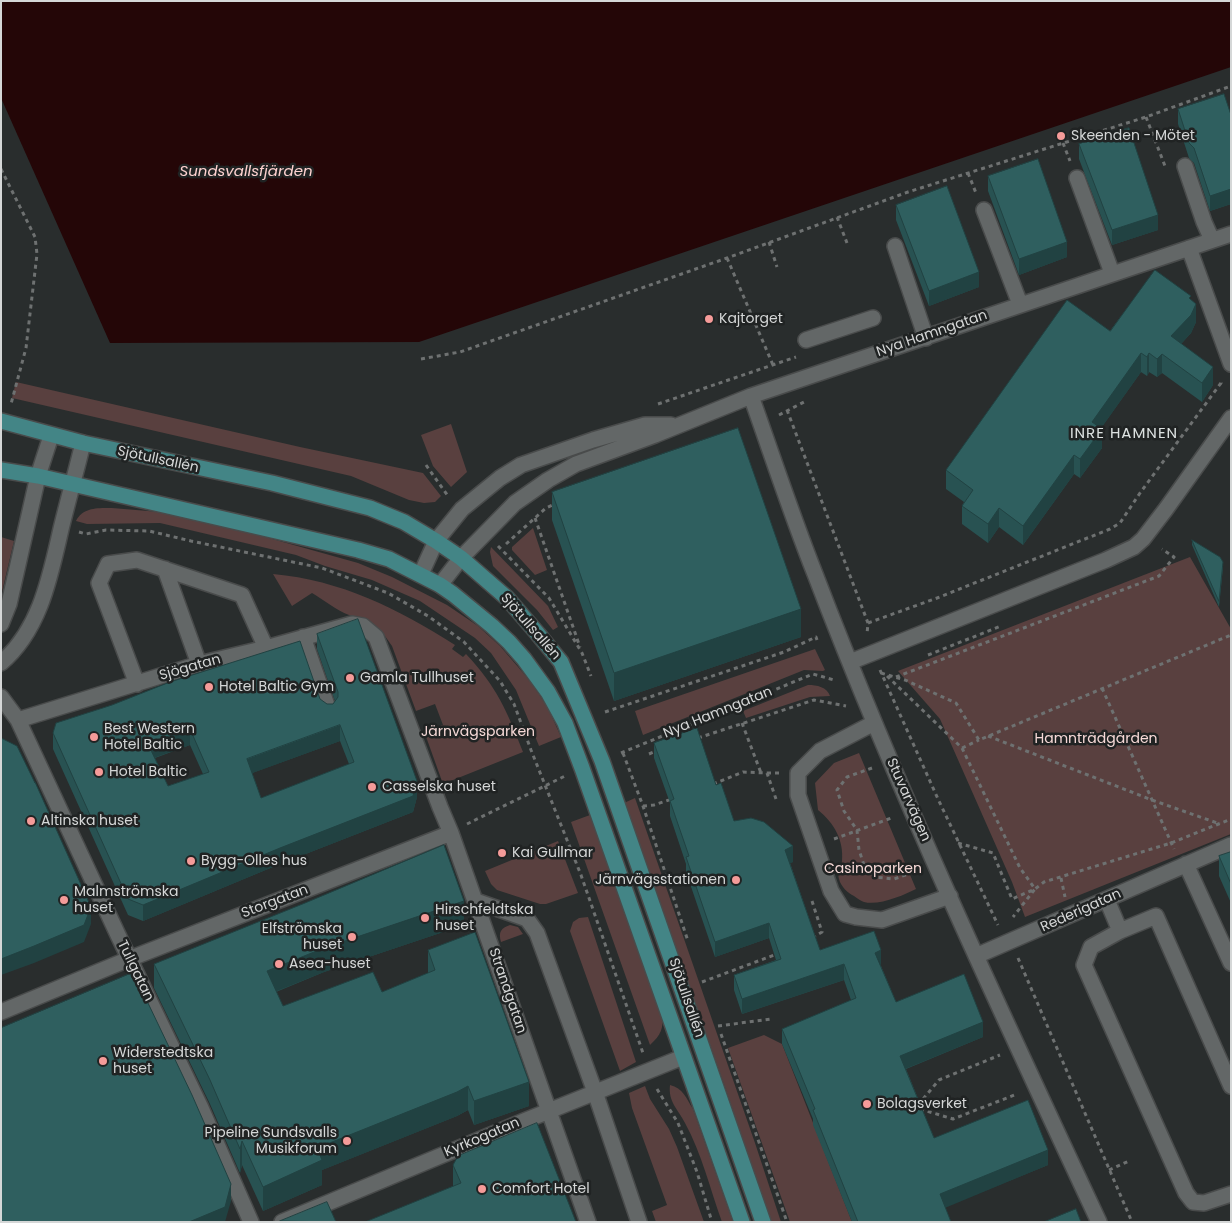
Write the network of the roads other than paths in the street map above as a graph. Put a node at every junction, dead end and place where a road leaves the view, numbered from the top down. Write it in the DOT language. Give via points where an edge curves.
graph roads {
  1 [pos="1185,166"];
  2 [pos="1075,172"];
  3 [pos="981,204"];
  4 [pos="1231,234"];
  5 [pos="1212,240"];
  6 [pos="895,246"];
  7 [pos="1189,248"];
  8 [pos="1112,273"];
  9 [pos="1020,304"];
  10 [pos="872,318"];
  11 [pos="926,338"];
  12 [pos="806,340"];
  13 [pos="1231,364"];
  14 [pos="752,396"];
  15 [pos="1231,418"];
  16 [pos="1,420"];
  17 [pos="677,425"];
  18 [pos="51,436"];
  19 [pos="83,443"];
  20 [pos="1,470"];
  21 [pos="38,476"];
  22 [pos="72,484"];
  23 [pos="436,541"];
  24 [pos="461,558"];
  25 [pos="165,569"];
  26 [pos="421,574"];
  27 [pos="440,585"];
  28 [pos="1,624"];
  29 [pos="363,626"];
  30 [pos="304,638"];
  31 [pos="266,648"];
  32 [pos="850,662"];
  33 [pos="1,663"];
  34 [pos="199,664"];
  35 [pos="136,684"];
  36 [pos="1,697"];
  37 [pos="330,711"];
  38 [pos="18,720"];
  39 [pos="874,723"];
  40 [pos="451,833"];
  41 [pos="1231,845"];
  42 [pos="1184,865"];
  43 [pos="950,896"];
  44 [pos="1106,900"];
  45 [pos="476,901"];
  46 [pos="1120,932"];
  47 [pos="976,956"];
  48 [pos="129,959"];
  49 [pos="1231,963"];
  50 [pos="1,1012"];
  51 [pos="683,1057"];
  52 [pos="1231,1086"];
  53 [pos="595,1092"];
  54 [pos="549,1112"];
  55 [pos="1231,1194"];
  56 [pos="252,1222"];
  57 [pos="282,1222"];
  58 [pos="588,1222"];
  59 [pos="639,1222"];
  60 [pos="742,1222"];
  61 [pos="763,1222"];
  62 [pos="1099,1222"];
  1 -- 5 [label="street"];
  2 -- 8 [label="street"];
  3 -- 9 [label="street"];
  4 -- 5 [label="street, Nya Hamngatan"];
  5 -- 7 [label="street, Nya Hamngatan"];
  6 -- 11 [label="street"];
  7 -- 8 [label="street, Nya Hamngatan"];
  7 -- 13 [label="street"];
  8 -- 9 [label="street, Nya Hamngatan"];
  9 -- 11 [label="street, Nya Hamngatan"];
  10 -- 12 [label="street"];
  11 -- 14 [label="street, Nya Hamngatan"];
  14 -- 17 [label="street, Nya Hamngatan"];
  14 -- 32 [label="street, Stuvarvägen" via="814,574"];
  15 -- 32 [label="street" via="1166,509 1134,547"];
  16 -- 18 [label="main road, Sjötullsallén"];
  17 -- 23 [label="street, Nya Hamngatan" via="645,425 521,465 471,500"];
  17 -- 24 [label="street, Nya Hamngatan" via="576,464 548,480 515,503"];
  18 -- 19 [label="main road, Sjötullsallén"];
  18 -- 21 [label="street"];
  19 -- 22 [label="street"];
  19 -- 23 [label="main road, Sjötullsallén" via="353,503 404,522"];
  20 -- 21 [label="main road, Sjötullsallén"];
  21 -- 22 [label="main road, Sjötullsallén"];
  21 -- 28 [label="street" via="16,577"];
  22 -- 26 [label="main road, Sjötullsallén" via="358,550 389,559"];
  22 -- 33 [label="street" via="43,599 28,632"];
  23 -- 24 [label="main road, Sjötullsallén"];
  23 -- 26 [label="street, Nya Hamngatan"];
  24 -- 27 [label="street, Nya Hamngatan"];
  24 -- 61 [label="main road, Sjötullsallén" via="507,598 561,662 617,800"];
  25 -- 31 [label="street" via="242,595"];
  25 -- 34 [label="street"];
  25 -- 35 [label="street" via="137,560 108,564 99,583"];
  26 -- 27 [label="main road, Sjötullsallén"];
  27 -- 51 [label="main road, Sjötullsallén" via="492,626 524,659 565,723"];
  29 -- 30 [label="street, Sjögatan" via="352,624"];
  29 -- 40 [label="street, Strandgatan" via="376,637 382,650"];
  30 -- 31 [label="street, Sjögatan"];
  30 -- 37 [label="street"];
  31 -- 34 [label="street, Sjögatan"];
  32 -- 39 [label="street, Stuvarvägen"];
  34 -- 35 [label="street, Sjögatan"];
  35 -- 38 [label="street, Sjögatan"];
  36 -- 38 [label="street, Tullgatan"];
  38 -- 48 [label="street, Tullgatan"];
  39 -- 43 [label="street, Stuvarvägen"];
  39 -- 43 [label="street" via="820,751 798,773 798,795 831,891 845,914 882,920"];
  40 -- 45 [label="street, Strandgatan"];
  40 -- 48 [label="street, Storgatan"];
  41 -- 42 [label="street, Rederigatan"];
  42 -- 44 [label="street, Rederigatan"];
  42 -- 49 [label="street"];
  43 -- 47 [label="street, Stuvarvägen"];
  44 -- 46 [label="street"];
  44 -- 47 [label="street, Rederigatan" via="1005,936"];
  45 -- 53 [label="street" via="526,919 537,933"];
  45 -- 54 [label="street, Strandgatan"];
  46 -- 52 [label="street" via="1156,916"];
  46 -- 55 [label="street" via="1091,947 1084,965 1186,1193 1193,1202 1204,1203"];
  47 -- 62 [label="street, Stuvarvägen"];
  48 -- 50 [label="street, Storgatan"];
  48 -- 56 [label="street, Tullgatan"];
  51 -- 53 [label="street, Kyrkogatan"];
  51 -- 60 [label="main road, Sjötullsallén"];
  53 -- 54 [label="street, Kyrkogatan"];
  53 -- 59 [label="street"];
  54 -- 57 [label="street, Kyrkogatan"];
  54 -- 58 [label="street, Strandgatan"];
}
